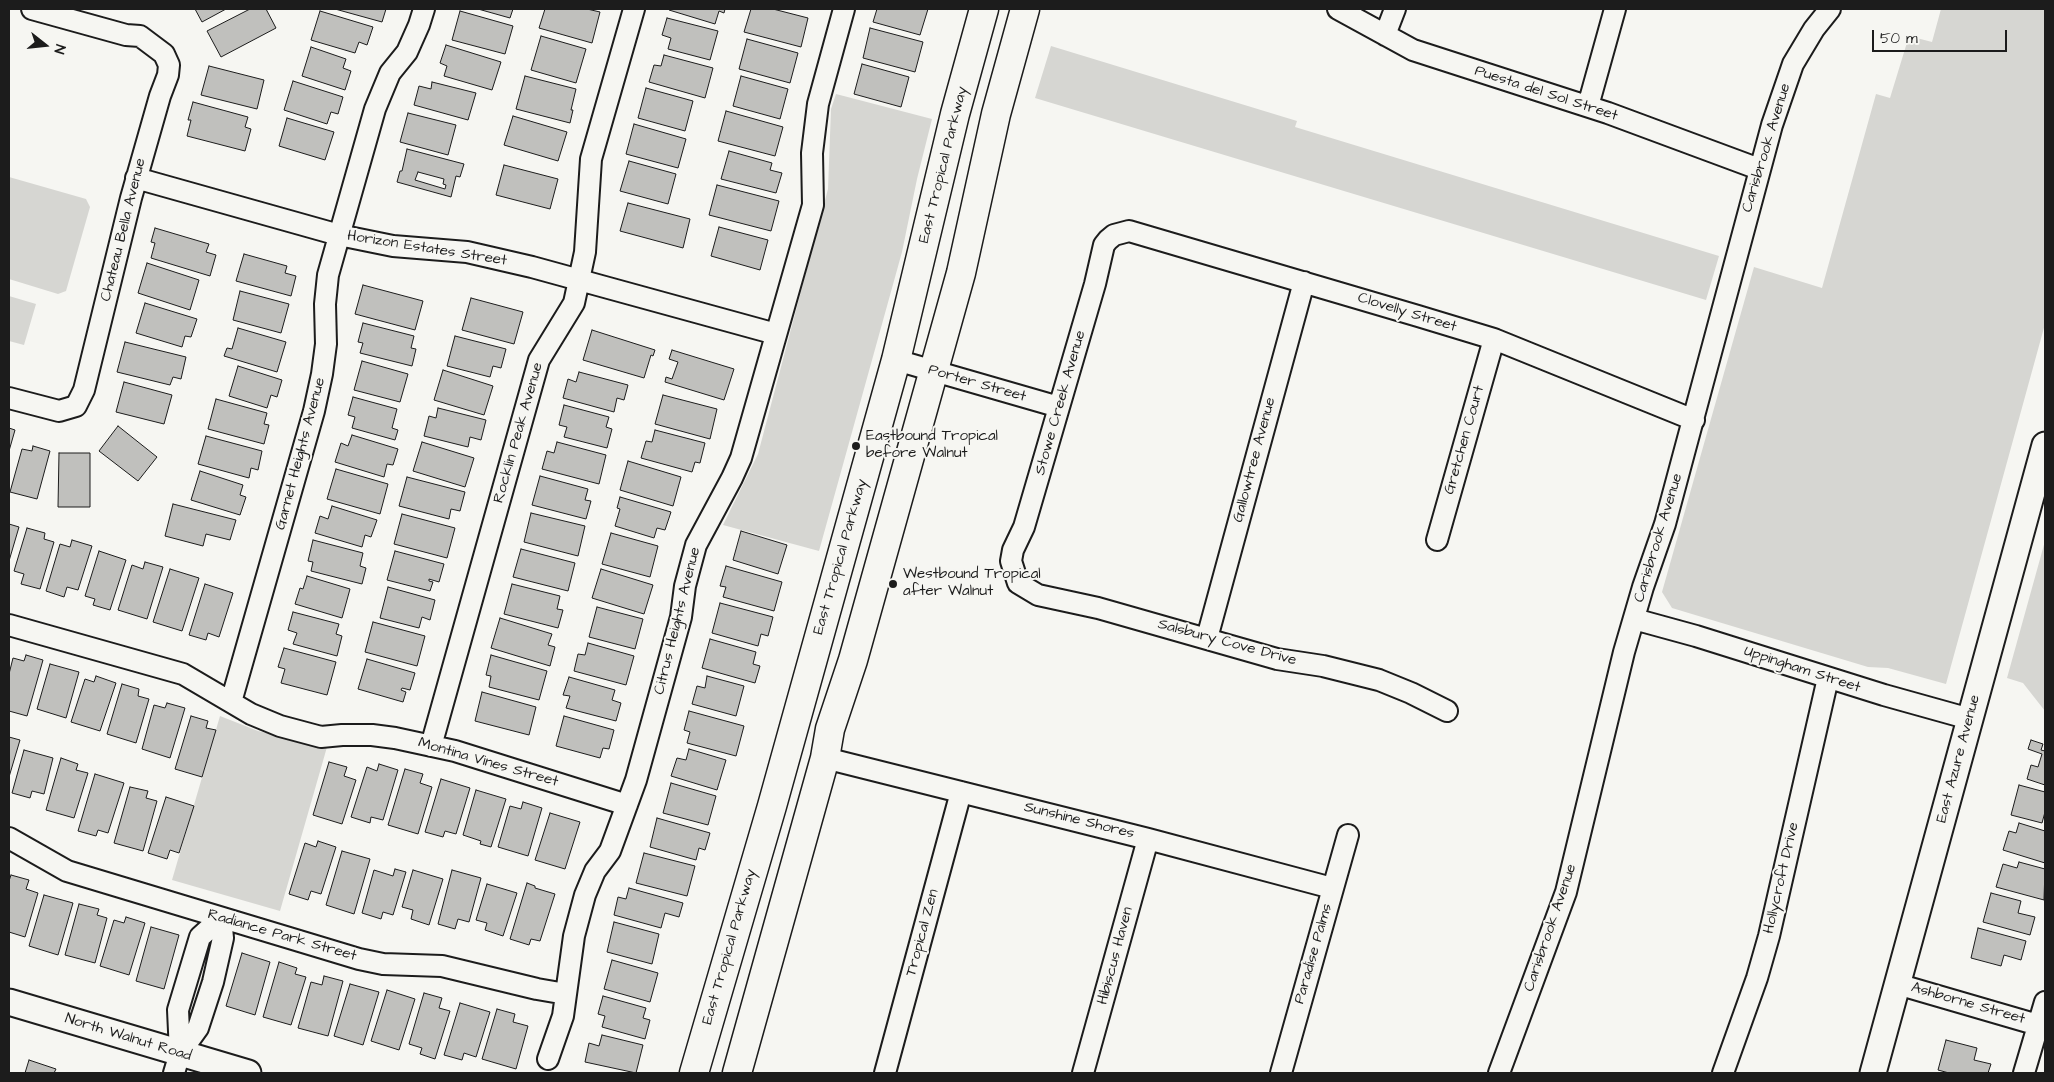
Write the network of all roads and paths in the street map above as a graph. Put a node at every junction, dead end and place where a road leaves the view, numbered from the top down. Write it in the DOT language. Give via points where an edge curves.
graph roads {
  1 [pos="32,9"];
  2 [pos="424,9"];
  3 [pos="634,9"];
  4 [pos="844,9"];
  5 [pos="984,9"];
  6 [pos="1025,9"];
  7 [pos="1338,9"];
  8 [pos="1395,9"];
  9 [pos="1615,9"];
  10 [pos="1830,9"];
  11 [pos="1385,35"];
  12 [pos="1588,106"];
  13 [pos="1759,169"];
  14 [pos="136,178"];
  15 [pos="339,235"];
  16 [pos="1114,235"];
  17 [pos="579,279"];
  18 [pos="1304,282"];
  19 [pos="776,334"];
  20 [pos="1494,340"];
  21 [pos="896,360"];
  22 [pos="934,371"];
  23 [pos="9,398"];
  24 [pos="1059,407"];
  25 [pos="1694,420"];
  26 [pos="2045,445"];
  27 [pos="1437,540"];
  28 [pos="1014,572"];
  29 [pos="1634,619"];
  30 [pos="9,625"];
  31 [pos="1206,638"];
  32 [pos="1828,678"];
  33 [pos="231,702"];
  34 [pos="1447,711"];
  35 [pos="1970,719"];
  36 [pos="431,746"];
  37 [pos="825,758"];
  38 [pos="961,792"];
  39 [pos="628,804"];
  40 [pos="1348,835"];
  41 [pos="9,838"];
  42 [pos="1148,839"];
  43 [pos="1332,888"];
  44 [pos="220,918"];
  45 [pos="1897,984"];
  46 [pos="566,994"];
  47 [pos="9,1002"];
  48 [pos="2045,1002"];
  49 [pos="2038,1025"];
  50 [pos="548,1059"];
  51 [pos="177,1063"];
  52 [pos="248,1073"];
  53 [pos="694,1073"];
  54 [pos="737,1073"];
  55 [pos="884,1073"];
  56 [pos="1083,1073"];
  57 [pos="1281,1073"];
  58 [pos="1499,1073"];
  59 [pos="1723,1073"];
  60 [pos="1873,1073"];
  61 [pos="2024,1073"];
  1 -- 14 [label="street, Chateau Bella Avenue" via="140,36 164,54 169,65 168,76"];
  2 -- 15 [label="street, Garnet Heights Avenue" via="407,52 390,72 375,109"];
  3 -- 17 [label="street, Rocklin Peak Avenue" via="591,159 586,236"];
  4 -- 19 [label="street, Citrus Heights Avenue" via="818,104 812,153 814,205"];
  5 -- 21 [label="main road, East Tropical Parkway"];
  6 -- 22 [label="main road" via="996,114 970,235"];
  7 -- 11 [label="street, Puesta del Sol Street"];
  8 -- 11 [label="street"];
  9 -- 12 [label="street"];
  10 -- 13 [label="street, Carisbrook Avenue" via="1793,64"];
  11 -- 12 [label="street, Puesta del Sol Street" via="1413,50"];
  12 -- 13 [label="street, Puesta del Sol Street"];
  13 -- 25 [label="street, Carisbrook Avenue"];
  14 -- 15 [label="street, Horizon Estates Street"];
  14 -- 23 [label="street, Chateau Bella Avenue" via="84,390 76,406 59,411"];
  15 -- 17 [label="street, Horizon Estates Street" via="393,246 467,252"];
  15 -- 33 [label="street, Garnet Heights Avenue" via="328,275 326,344 314,411"];
  16 -- 18 [label="street, Clovelly Street" via="1129,231"];
  16 -- 24 [label="street, Stowe Creek Avenue" via="1104,245"];
  17 -- 19 [label="street, Horizon Estates Street"];
  17 -- 36 [label="street, Rocklin Peak Avenue" via="574,303 539,360"];
  18 -- 20 [label="street, Clovelly Street"];
  18 -- 31 [label="street, Gallowtree Avenue"];
  19 -- 39 [label="street, Citrus Heights Avenue" via="741,458 696,545 681,617"];
  20 -- 25 [label="street, Clovelly Street"];
  20 -- 27 [label="street, Gretchen Court"];
  21 -- 22 [label="street, Porter Street"];
  21 -- 53 [label="main road, East Tropical Parkway"];
  22 -- 24 [label="street, Porter Street"];
  22 -- 37 [label="main road" via="853,660 830,729"];
  24 -- 28 [label="street, Stowe Creek Avenue" via="1024,526 1013,550"];
  25 -- 29 [label="street, Carisbrook Avenue"];
  26 -- 35 [label="street, East Azure Avenue"];
  28 -- 31 [label="street, Salsbury Cove Drive" via="1018,583 1038,595"];
  29 -- 32 [label="street, Uppingham Street"];
  29 -- 58 [label="street, Carisbrook Avenue" via="1611,700 1566,892"];
  30 -- 33 [label="street, Montina Vines Street" via="183,674"];
  31 -- 34 [label="street, Salsbury Cove Drive" via="1277,659 1379,680"];
  32 -- 35 [label="street, Uppingham Street"];
  32 -- 59 [label="street, Hollycroft Drive" via="1769,936"];
  33 -- 36 [label="street, Montina Vines Street" via="280,726 321,737 372,735"];
  35 -- 45 [label="street, East Azure Avenue"];
  36 -- 39 [label="street, Montina Vines Street"];
  37 -- 38 [label="street, Sunshine Shores"];
  37 -- 54 [label="main road"];
  38 -- 42 [label="street, Sunshine Shores"];
  38 -- 55 [label="street, Tropical Zen"];
  39 -- 46 [label="street, Citrus Heights Avenue" via="610,851 584,895 574,936"];
  40 -- 43 [label="street, Paradise Palms"];
  41 -- 44 [label="street, Radiance Park Street" via="67,871"];
  42 -- 43 [label="street, Sunshine Shores"];
  42 -- 56 [label="street, Hibiscus Haven"];
  43 -- 57 [label="street, Paradise Palms"];
  44 -- 46 [label="street, Radiance Park Street" via="367,961 442,966"];
  44 -- 51 [label="street" via="200,937 178,1010"];
  45 -- 49 [label="street, Ashborne Street"];
  45 -- 60 [label="street, East Azure Avenue"];
  46 -- 50 [label="street, Citrus Heights Avenue" via="564,1016"];
  47 -- 51 [label="street, North Walnut Road"];
  48 -- 49 [label="street"];
  49 -- 61 [label="street"];
  51 -- 52 [label="street, North Walnut Road"];
}
